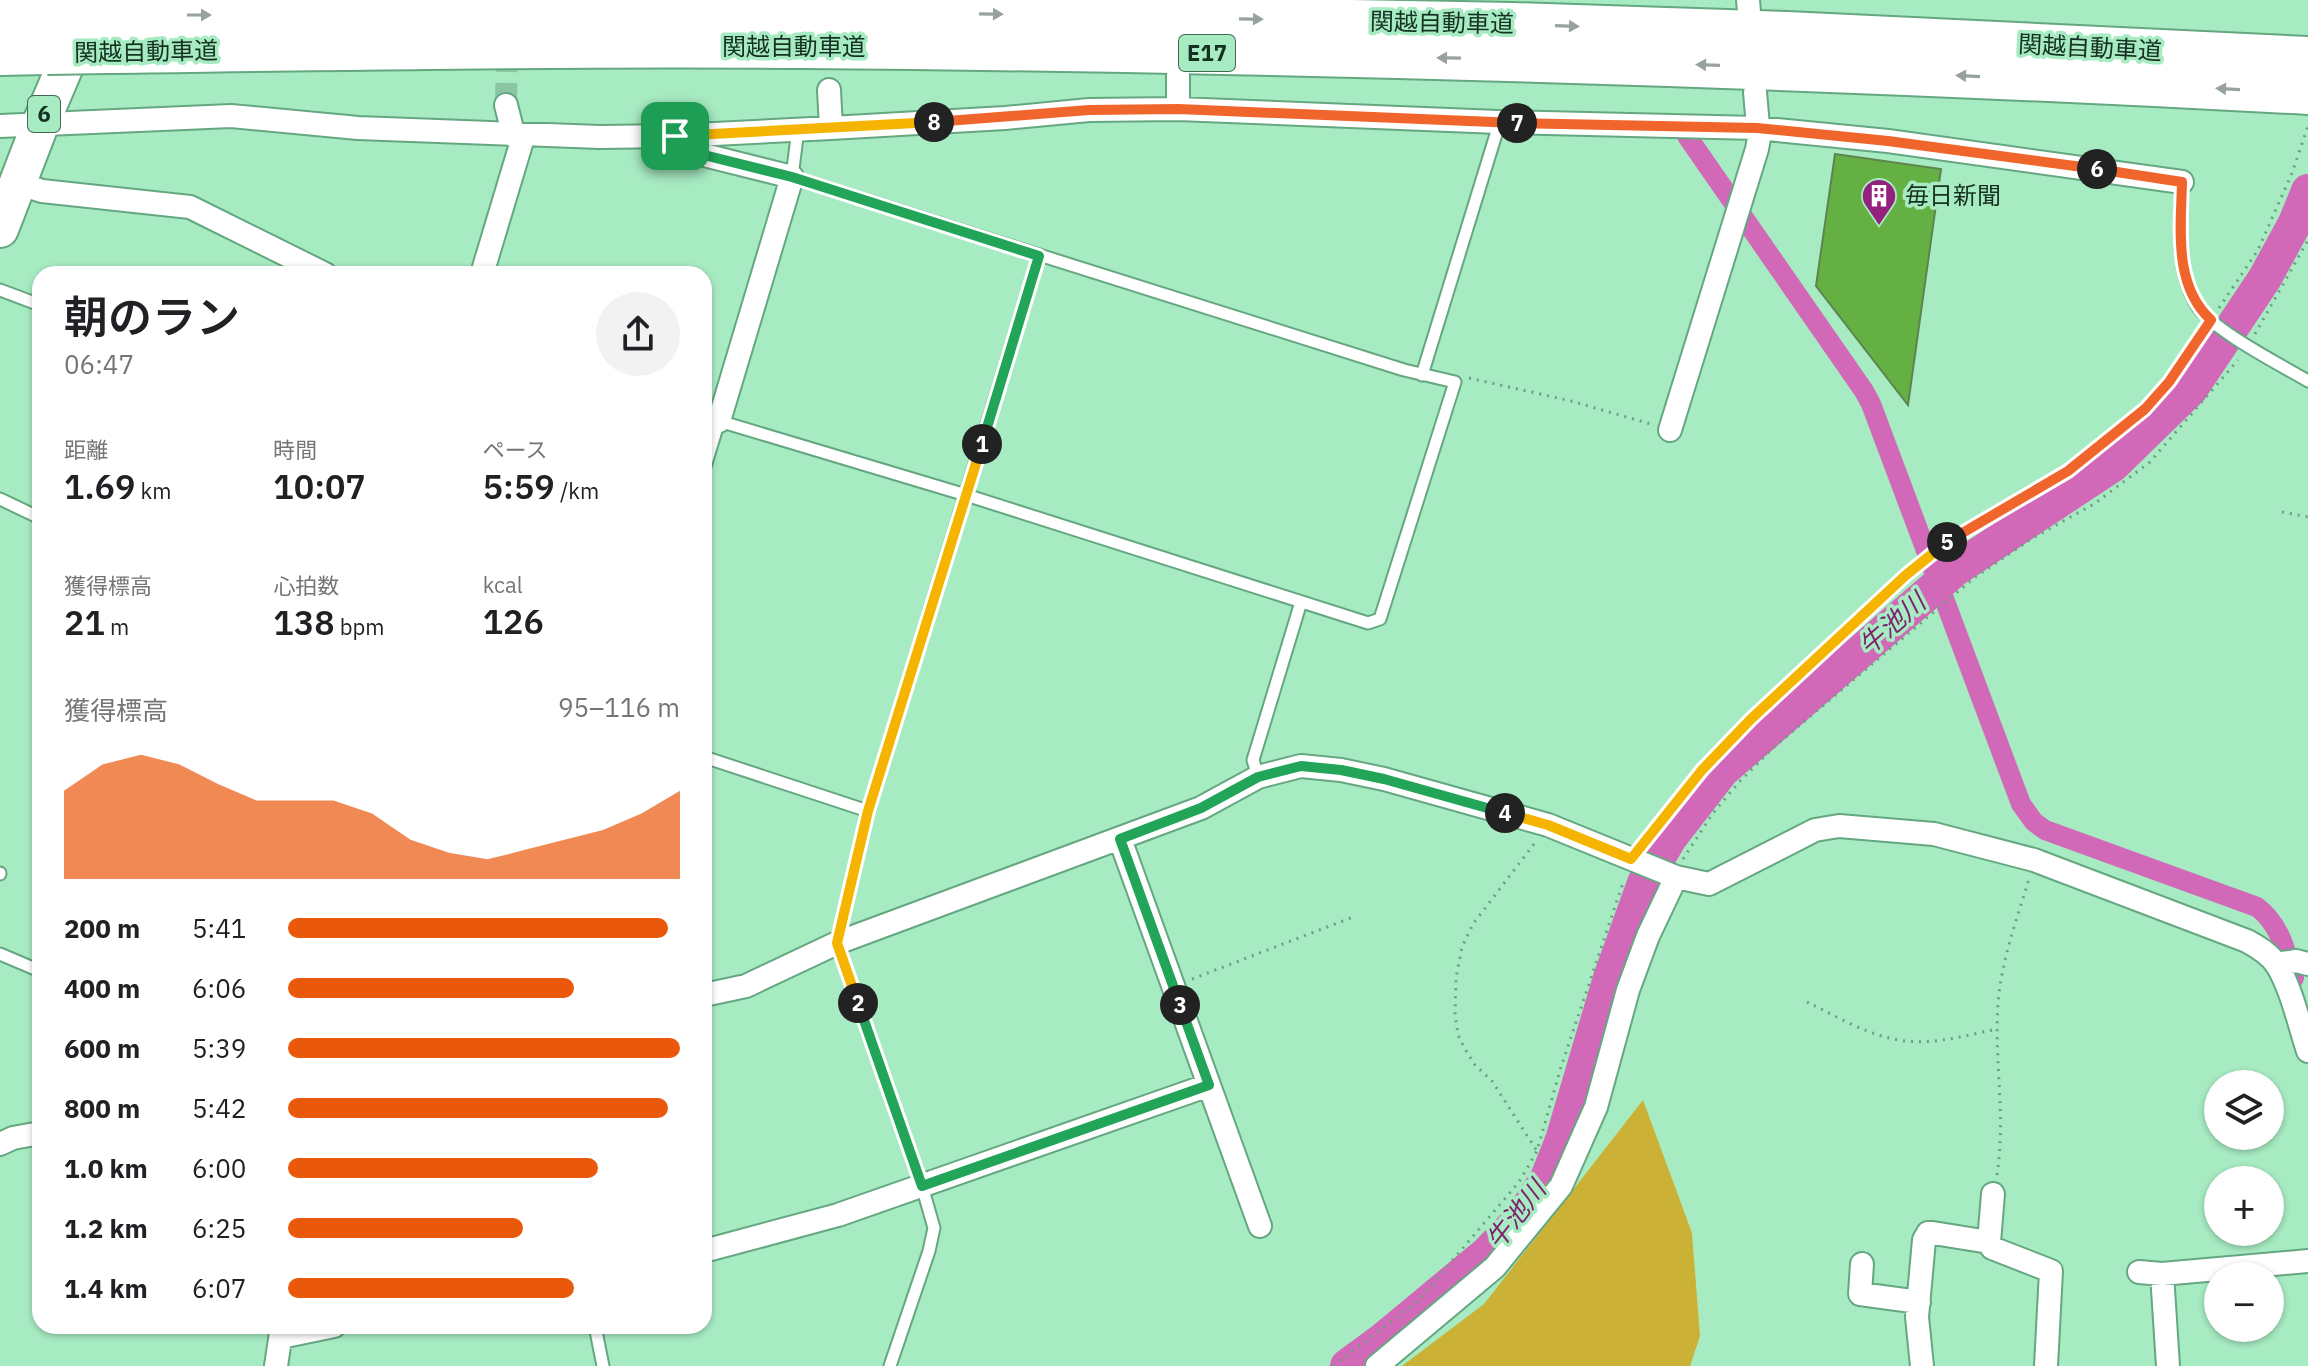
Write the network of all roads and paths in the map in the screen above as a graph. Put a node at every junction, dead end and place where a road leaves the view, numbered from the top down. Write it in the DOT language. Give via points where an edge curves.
graph roads {
  1 [pos="0,19"];
  2 [pos="86,28"];
  3 [pos="0,54"];
  4 [pos="1178,76"];
  5 [pos="829,90"];
  6 [pos="1755,92"];
  7 [pos="2307,92"];
  8 [pos="506,105"];
  9 [pos="1178,109"];
  10 [pos="1498,122"];
  11 [pos="40,125"];
  12 [pos="0,126"];
  13 [pos="831,128"];
  14 [pos="1757,128"];
  15 [pos="798,129"];
  16 [pos="513,133"];
  17 [pos="675,136"];
  18 [pos="792,177"];
  19 [pos="2182,182"];
  20 [pos="17,183"];
  21 [pos="0,229"];
  22 [pos="2308,240"];
  23 [pos="1039,256"];
  24 [pos="309,266"];
  25 [pos="484,266"];
  26 [pos="0,290"];
  27 [pos="32,302"];
  28 [pos="2213,322"];
  29 [pos="2246,344"];
  30 [pos="1422,375"];
  31 [pos="2308,381"];
  32 [pos="1455,382"];
  33 [pos="712,419"];
  34 [pos="1670,430"];
  35 [pos="966,495"];
  36 [pos="0,499"];
  37 [pos="2282,512"];
  38 [pos="32,514"];
  39 [pos="2308,517"];
  40 [pos="1301,602"];
  41 [pos="712,760"];
  42 [pos="1258,777"];
  43 [pos="868,811"];
  44 [pos="1548,825"];
  45 [pos="1120,839"];
  46 [pos="1633,860"];
  47 [pos="2034,860"];
  48 [pos="1672,876"];
  49 [pos="1353,917"];
  50 [pos="837,943"];
  51 [pos="0,954"];
  52 [pos="2276,964"];
  53 [pos="2308,964"];
  54 [pos="32,968"];
  55 [pos="1173,986"];
  56 [pos="712,993"];
  57 [pos="1807,1002"];
  58 [pos="1998,1029"];
  59 [pos="2308,1051"];
  60 [pos="1209,1085"];
  61 [pos="32,1134"];
  62 [pos="0,1144"];
  63 [pos="1537,1151"];
  64 [pos="922,1186"];
  65 [pos="1993,1194"];
  66 [pos="1260,1226"];
  67 [pos="1989,1242"];
  68 [pos="712,1249"];
  69 [pos="2308,1261"];
  70 [pos="1862,1264"];
  71 [pos="1919,1302"];
  72 [pos="281,1334"];
  73 [pos="597,1334"];
  74 [pos="276,1366"];
  75 [pos="603,1366"];
  76 [pos="890,1366"];
  77 [pos="1333,1366"];
  78 [pos="1377,1366"];
  79 [pos="1922,1366"];
  80 [pos="2046,1366"];
  81 [pos="2168,1366"];
  1 -- 2 [label="highway, 関越自動車道 / E17"];
  2 -- 3 [label="highway, 関越自動車道 / E17"];
  2 -- 7 [label="highway, 関越自動車道 / E17" via="806,11 1497,23 1787,33"];
  2 -- 11 [label="main road, 6"];
  4 -- 9 [label="street"];
  5 -- 13 [label="street"];
  6 -- 14 [label="street"];
  7 -- 28 [label="path" via="2292,173 2258,250"];
  8 -- 16 [label="street"];
  9 -- 10 [label="street"];
  9 -- 13 [label="street"];
  10 -- 14 [label="street"];
  10 -- 30 [label="lane"];
  11 -- 12 [label="street"];
  11 -- 16 [label="street" via="231,116 358,128"];
  11 -- 20 [label="main road, 6"];
  13 -- 15 [label="street"];
  14 -- 19 [label="street"];
  14 -- 34 [label="street" via="1757,149"];
  15 -- 17 [label="street"];
  15 -- 18 [label="lane"];
  16 -- 17 [label="street"];
  16 -- 25 [label="street" via="521,144"];
  17 -- 18 [label="street" via="688,151"];
  18 -- 23 [label="lane"];
  18 -- 33 [label="street"];
  19 -- 28 [label="lane" via="2182,258 2197,306"];
  20 -- 21 [label="main road, 6"];
  20 -- 24 [label="street" via="42,191 190,207"];
  22 -- 29 [label="path"];
  23 -- 30 [label="lane"];
  23 -- 35 [label="lane"];
  26 -- 27 [label="lane"];
  28 -- 29 [label="lane"];
  28 -- 46 [label="path" via="2145,409 2068,471 1949,539 1816,658 1702,770"];
  29 -- 31 [label="lane"];
  29 -- 48 [label="path" via="2150,462 2094,504 1974,578 1774,747 1713,813"];
  30 -- 32 [label="lane"];
  32 -- 34 [label="path" via="1464,376"];
  32 -- 40 [label="lane" via="1380,619 1368,623"];
  33 -- 35 [label="lane"];
  35 -- 40 [label="lane"];
  35 -- 43 [label="lane"];
  36 -- 38 [label="lane"];
  37 -- 39 [label="path"];
  40 -- 42 [label="lane" via="1253,760"];
  41 -- 43 [label="lane"];
  42 -- 44 [label="street" via="1301,766 1341,770"];
  42 -- 45 [label="street" via="1201,808"];
  43 -- 50 [label="lane"];
  44 -- 46 [label="street"];
  44 -- 63 [label="path" via="1473,924 1456,978 1458,1035"];
  45 -- 50 [label="street"];
  45 -- 55 [label="street"];
  46 -- 48 [label="street"];
  46 -- 63 [label="path"];
  47 -- 48 [label="street" via="1934,834 1839,826 1815,830 1709,884"];
  47 -- 52 [label="street" via="2247,941"];
  47 -- 58 [label="path" via="2003,974"];
  48 -- 78 [label="street" via="1628,990 1596,1107 1561,1186 1495,1267"];
  49 -- 55 [label="path"];
  50 -- 56 [label="street" via="746,986"];
  50 -- 64 [label="lane"];
  51 -- 54 [label="lane"];
  52 -- 53 [label="street"];
  52 -- 59 [label="street"];
  55 -- 60 [label="street"];
  57 -- 58 [label="path" via="1902,1041 1936,1041"];
  58 -- 65 [label="path" via="2001,1112"];
  60 -- 64 [label="street"];
  60 -- 66 [label="street"];
  61 -- 62 [label="street"];
  63 -- 77 [label="path" via="1519,1182 1418,1301"];
  64 -- 68 [label="street"];
  64 -- 76 [label="lane" via="934,1228"];
  65 -- 67 [label="street"];
  67 -- 71 [label="street" via="1928,1233"];
  67 -- 80 [label="street" via="1992,1248 2051,1271"];
  69 -- 81 [label="street" via="2151,1273"];
  70 -- 71 [label="street" via="1860,1294"];
  71 -- 79 [label="street"];
  72 -- 74 [label="street"];
  73 -- 75 [label="lane"];
}
